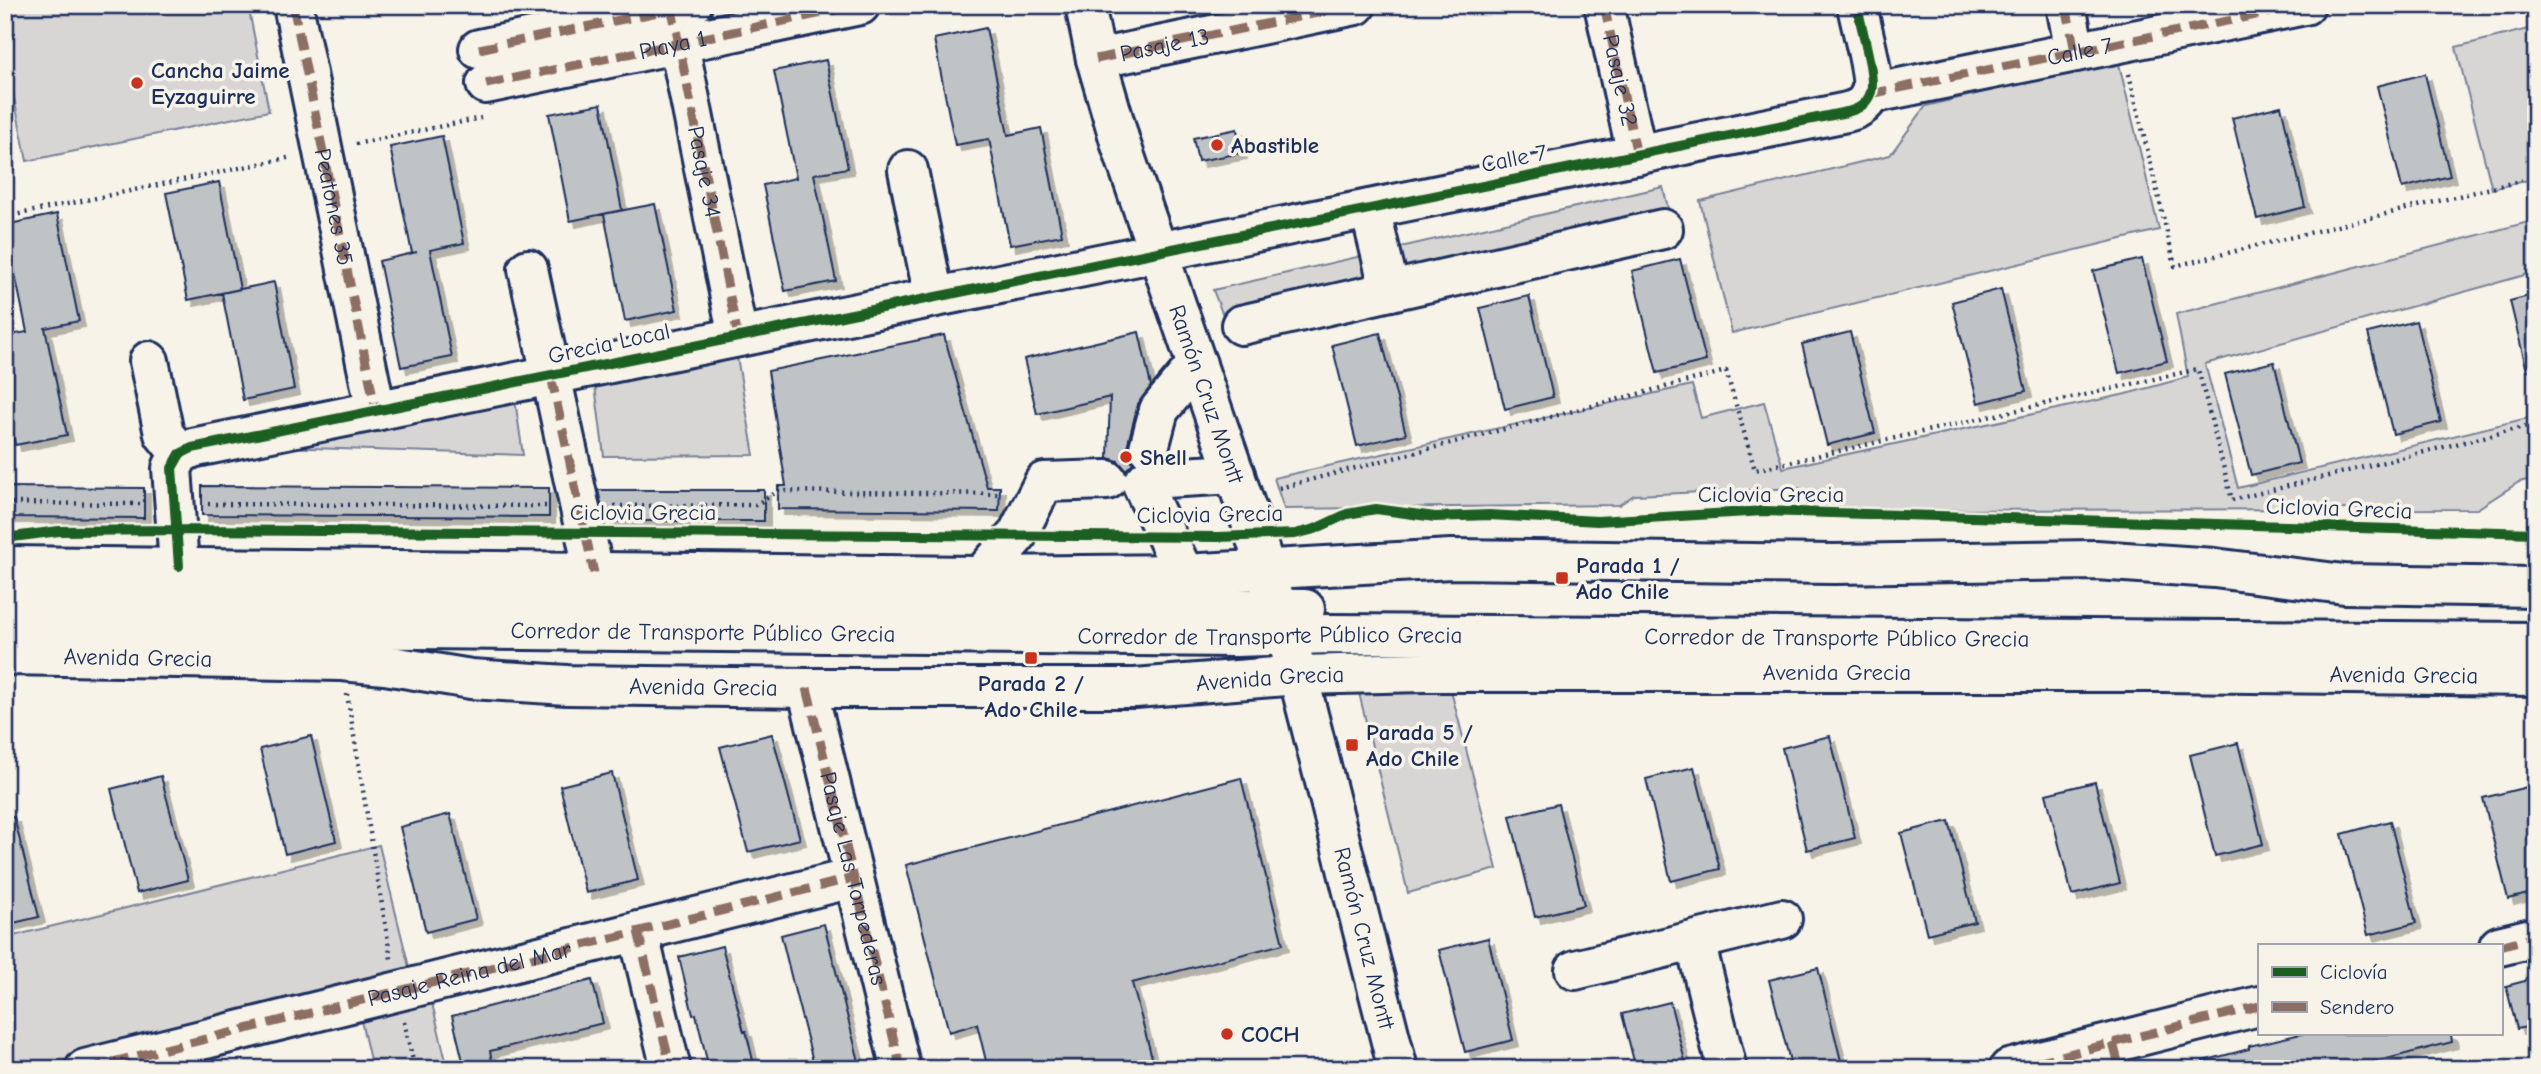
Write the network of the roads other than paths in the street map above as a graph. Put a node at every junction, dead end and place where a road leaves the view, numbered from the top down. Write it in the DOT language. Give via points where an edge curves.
graph roads {
  1 [pos="293,5"];
  2 [pos="860,5"];
  3 [pos="1085,5"];
  4 [pos="1356,5"];
  5 [pos="1604,5"];
  6 [pos="1857,5"];
  7 [pos="2066,5"];
  8 [pos="2305,5"];
  9 [pos="2258,10"];
  10 [pos="679,16"];
  11 [pos="2076,52"];
  12 [pos="1096,59"];
  13 [pos="482,66"];
  14 [pos="1870,94"];
  15 [pos="1637,155"];
  16 [pos="908,170"];
  17 [pos="1370,209"];
  18 [pos="1663,229"];
  19 [pos="1159,251"];
  20 [pos="528,269"];
  21 [pos="1390,292"];
  22 [pos="934,297"];
  23 [pos="1241,325"];
  24 [pos="738,338"];
  25 [pos="149,361"];
  26 [pos="1198,364"];
  27 [pos="551,376"];
  28 [pos="376,411"];
  29 [pos="180,454"];
  30 [pos="1136,473"];
  31 [pos="1235,474"];
  32 [pos="5,566"];
  33 [pos="179,566"];
  34 [pos="1266,570"];
  35 [pos="594,573"];
  36 [pos="1184,574"];
  37 [pos="981,576"];
  38 [pos="2536,587"];
  39 [pos="5,597"];
  40 [pos="2536,619"];
  41 [pos="1283,623"];
  42 [pos="5,625"];
  43 [pos="2536,642"];
  44 [pos="5,655"];
  45 [pos="1298,675"];
  46 [pos="2536,676"];
  47 [pos="807,688"];
  48 [pos="853,878"];
  49 [pos="1782,919"];
  50 [pos="638,931"];
  51 [pos="2536,937"];
  52 [pos="1695,941"];
  53 [pos="2502,945"];
  54 [pos="1575,970"];
  55 [pos="2258,1006"];
  56 [pos="2117,1056"];
  57 [pos="85,1069"];
  58 [pos="671,1069"];
  59 [pos="901,1069"];
  60 [pos="1398,1069"];
  61 [pos="1727,1069"];
  62 [pos="2010,1069"];
  1 -- 28 [label="street, Peatones 35"];
  2 -- 10 [label="street, Playa 1"];
  3 -- 12 [label="street, Ramón Cruz Montt"];
  4 -- 12 [label="street, Pasaje 13"];
  5 -- 15 [label="street, Pasaje 32"];
  6 -- 14 [label="street"];
  7 -- 11 [label="street"];
  8 -- 9 [label="street, Calle 7"];
  9 -- 11 [label="street, Calle 7"];
  10 -- 13 [label="street, Playa 1"];
  10 -- 24 [label="street, Pasaje 34"];
  11 -- 14 [label="street, Calle 7"];
  12 -- 19 [label="street, Ramón Cruz Montt"];
  14 -- 15 [label="street, Calle 7" via="1861,106 1847,113"];
  15 -- 17 [label="street, Calle 7"];
  16 -- 22 [label="street"];
  17 -- 19 [label="street, Calle 7"];
  17 -- 21 [label="street"];
  18 -- 21 [label="street"];
  19 -- 22 [label="street, Grecia Local"];
  19 -- 26 [label="street, Ramón Cruz Montt"];
  20 -- 27 [label="street"];
  21 -- 23 [label="street"];
  22 -- 24 [label="street, Grecia Local"];
  24 -- 27 [label="street, Grecia Local"];
  25 -- 29 [label="street" via="164,434"];
  26 -- 30 [label="street" via="1159,410"];
  26 -- 31 [label="street, Ramón Cruz Montt"];
  27 -- 28 [label="street, Grecia Local"];
  27 -- 35 [label="street"];
  28 -- 29 [label="street, Grecia Local"];
  29 -- 33 [label="street" via="172,468"];
  30 -- 31 [label="street"];
  30 -- 36 [label="street"];
  30 -- 37 [label="street" via="1044,482 1017,535"];
  31 -- 34 [label="street, Ramón Cruz Montt"];
  32 -- 33 [label="street"];
  33 -- 35 [label="street"];
  34 -- 36 [label="street"];
  34 -- 38 [label="street" via="1451,559 1834,564 2095,560 2344,584"];
  34 -- 41 [label="street, Ramón Cruz Montt"];
  35 -- 37 [label="street"];
  36 -- 37 [label="street"];
  39 -- 41 [label="street, Corredor de Transporte Público Grecia"];
  40 -- 41 [label="street, Corredor de Transporte Público Grecia"];
  41 -- 42 [label="street, Corredor de Transporte Público Grecia"];
  41 -- 43 [label="street, Corredor de Transporte Público Grecia"];
  41 -- 45 [label="street, Ramón Cruz Montt"];
  44 -- 47 [label="street, Avenida Grecia" via="342,661 471,679 567,685"];
  45 -- 46 [label="street, Avenida Grecia" via="1725,671"];
  45 -- 47 [label="street, Avenida Grecia" via="1123,688"];
  45 -- 60 [label="street, Ramón Cruz Montt"];
  47 -- 48 [label="street, Pasaje Las Torpederas"];
  48 -- 50 [label="street, Pasaje Reina del Mar"];
  48 -- 59 [label="street, Pasaje Las Torpederas"];
  49 -- 52 [label="street"];
  50 -- 57 [label="street, Pasaje Reina del Mar"];
  50 -- 58 [label="street"];
  51 -- 53 [label="street"];
  52 -- 54 [label="street"];
  52 -- 61 [label="street"];
  55 -- 56 [label="street"];
  56 -- 62 [label="street"];
}
